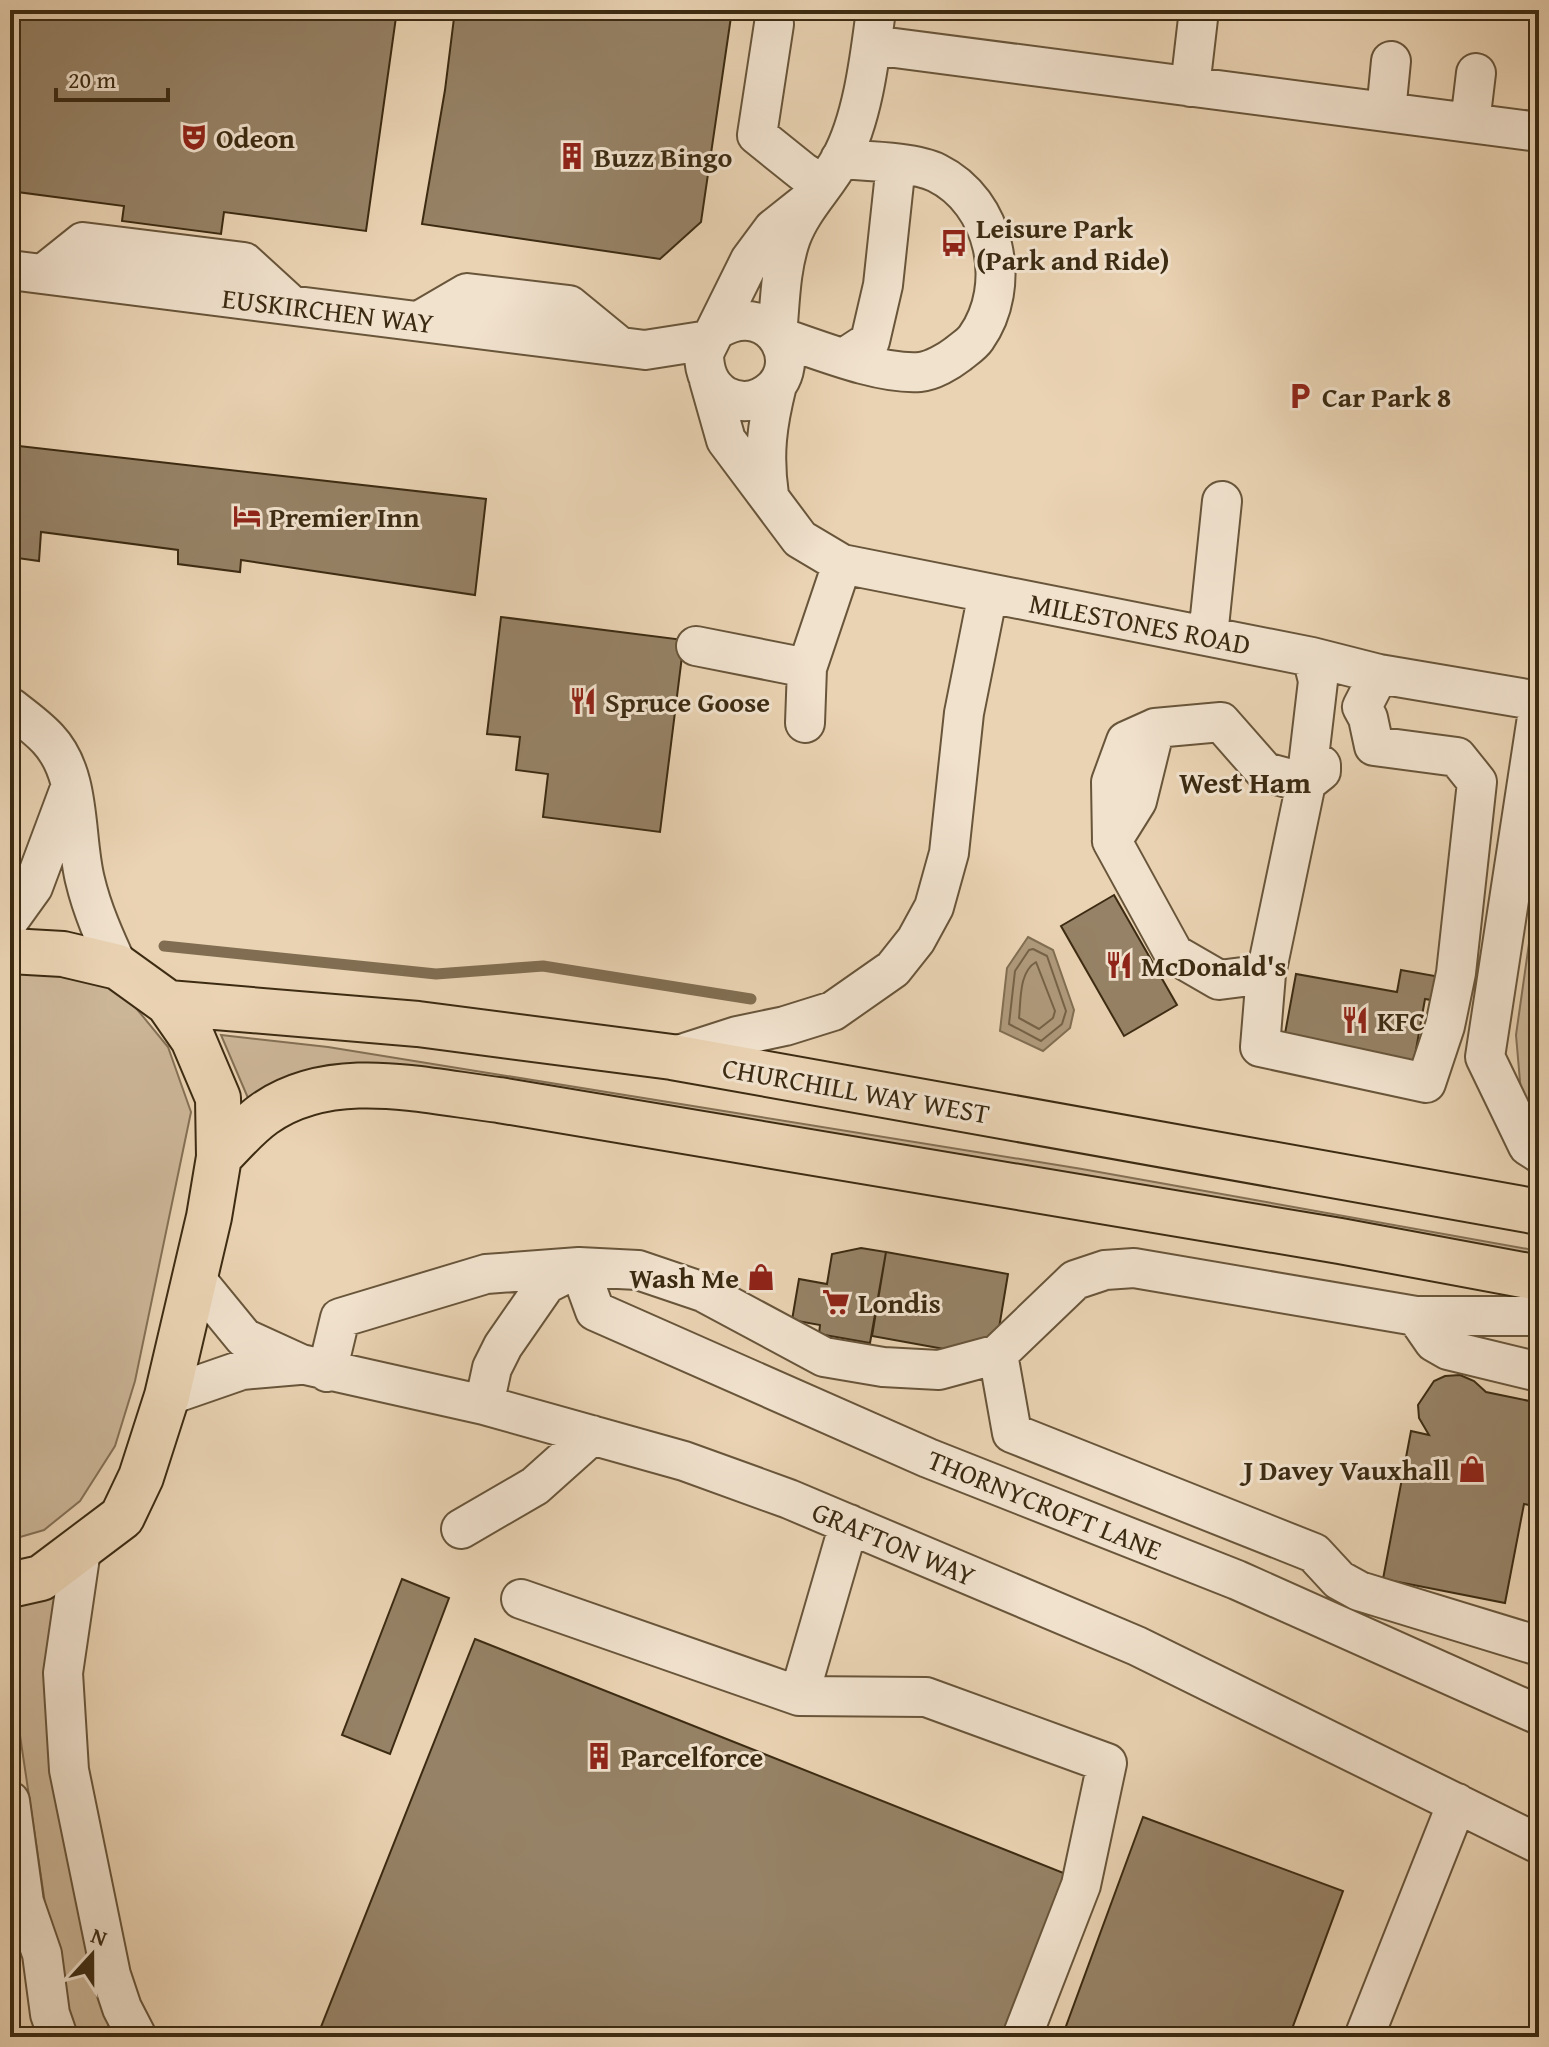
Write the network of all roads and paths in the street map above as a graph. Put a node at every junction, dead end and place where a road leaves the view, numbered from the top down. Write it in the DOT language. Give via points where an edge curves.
graph roads {
  1 [pos="1199,10"];
  2 [pos="774,24"];
  3 [pos="874,28"];
  4 [pos="1391,61"];
  5 [pos="1476,73"];
  6 [pos="1190,87"];
  7 [pos="1386,112"];
  8 [pos="1470,123"];
  9 [pos="1539,132"];
  10 [pos="896,164"];
  11 [pos="825,180"];
  12 [pos="26,272"];
  13 [pos="713,334"];
  14 [pos="777,336"];
  15 [pos="632,348"];
  16 [pos="844,358"];
  17 [pos="709,380"];
  18 [pos="777,385"];
  19 [pos="769,495"];
  20 [pos="1222,501"];
  21 [pos="842,564"];
  22 [pos="988,593"];
  23 [pos="1208,636"];
  24 [pos="696,646"];
  25 [pos="1324,661"];
  26 [pos="807,668"];
  27 [pos="1379,674"];
  28 [pos="1539,702"];
  29 [pos="10,707"];
  30 [pos="805,723"];
  31 [pos="1306,783"];
  32 [pos="71,787"];
  33 [pos="10,919"];
  34 [pos="10,951"];
  35 [pos="118,967"];
  36 [pos="1266,974"];
  37 [pos="168,1003"];
  38 [pos="672,1057"];
  39 [pos="1539,1153"];
  40 [pos="219,1157"];
  41 [pos="1539,1212"];
  42 [pos="579,1267"];
  43 [pos="194,1277"];
  44 [pos="1539,1278"];
  45 [pos="1416,1316"];
  46 [pos="1539,1316"];
  47 [pos="998,1354"];
  48 [pos="314,1368"];
  49 [pos="1539,1372"];
  50 [pos="167,1396"];
  51 [pos="484,1405"];
  52 [pos="592,1435"];
  53 [pos="849,1524"];
  54 [pos="461,1529"];
  55 [pos="81,1550"];
  56 [pos="10,1585"];
  57 [pos="521,1599"];
  58 [pos="1539,1646"];
  59 [pos="799,1696"];
  60 [pos="1535,1702"];
  61 [pos="10,1801"];
  62 [pos="1457,1803"];
  63 [pos="1539,1844"];
  64 [pos="17,1903"];
  65 [pos="126,2027"];
  66 [pos="58,2037"];
  67 [pos="1022,2037"];
  68 [pos="1364,2037"];
  1 -- 6 [label="street"];
  2 -- 11 [label="street" via="757,135 803,172"];
  3 -- 6 [label="street"];
  3 -- 11 [label="street" via="862,99"];
  4 -- 7 [label="street"];
  5 -- 8 [label="street"];
  6 -- 7 [label="street"];
  7 -- 8 [label="street"];
  8 -- 9 [label="street"];
  10 -- 11 [label="street"];
  10 -- 16 [label="street" via="883,285 870,341"];
  10 -- 16 [label="street" via="935,172 975,208 992,240 993,303 976,339 950,361 921,372"];
  11 -- 13 [label="street" via="773,229 750,260"];
  11 -- 14 [label="street" via="791,239"];
  12 -- 15 [label="street, EUSKIRCHEN WAY"];
  13 -- 14 [label="street" via="743,319 768,327"];
  13 -- 15 [label="street, EUSKIRCHEN WAY"];
  13 -- 17 [label="street" via="704,353"];
  14 -- 16 [label="street"];
  14 -- 18 [label="street" via="785,360"];
  15 -- 17 [label="street, EUSKIRCHEN WAY"];
  17 -- 18 [label="street" via="729,398 743,401 756,400"];
  17 -- 19 [label="street, MILESTONES ROAD" via="726,440"];
  18 -- 19 [label="street, MILESTONES ROAD" via="766,427"];
  19 -- 21 [label="street, MILESTONES ROAD" via="800,539"];
  20 -- 23 [label="street"];
  21 -- 22 [label="street, MILESTONES ROAD"];
  21 -- 26 [label="street"];
  22 -- 23 [label="street, MILESTONES ROAD"];
  22 -- 38 [label="street" via="964,713 949,853 934,907 916,940 893,969 833,1011"];
  23 -- 25 [label="street, MILESTONES ROAD"];
  24 -- 26 [label="street"];
  25 -- 27 [label="street, MILESTONES ROAD"];
  25 -- 31 [label="street"];
  26 -- 30 [label="street"];
  27 -- 28 [label="street, MILESTONES ROAD"];
  27 -- 36 [label="street" via="1362,707 1374,746 1457,757 1477,782 1459,946 1445,1026 1426,1083 1260,1047"];
  28 -- 39 [label="street" via="1485,1057 1528,1146"];
  29 -- 32 [label="street" via="50,740"];
  31 -- 36 [label="street"];
  31 -- 36 [label="street" via="1265,772 1221,722 1155,728 1126,741 1111,782 1112,841 1174,954 1219,980"];
  32 -- 33 [label="street" via="33,887"];
  32 -- 35 [label="street" via="85,880"];
  34 -- 35 [label="main road" via="63,954"];
  35 -- 37 [label="main road"];
  37 -- 38 [label="main road, CHURCHILL WAY WEST" via="418,1024"];
  37 -- 40 [label="main road" via="193,1039 218,1098"];
  38 -- 41 [label="main road, CHURCHILL WAY WEST"];
  40 -- 43 [label="main road"];
  40 -- 44 [label="main road" via="264,1114 285,1104 338,1086 375,1086 499,1100"];
  42 -- 47 [label="street" via="638,1270 703,1292 824,1357 939,1370"];
  42 -- 48 [label="street" via="486,1274 340,1318"];
  42 -- 51 [label="street" via="546,1284 503,1346"];
  42 -- 60 [label="street, THORNYCROFT LANE" via="595,1311 928,1458"];
  43 -- 48 [label="street, GRAFTON WAY" via="244,1338"];
  43 -- 50 [label="main road"];
  45 -- 46 [label="street"];
  45 -- 47 [label="street" via="1134,1268 1105,1270 1075,1280"];
  45 -- 49 [label="street" via="1434,1342 1448,1350"];
  47 -- 58 [label="street" via="1012,1433 1314,1553 1339,1580 1359,1591"];
  48 -- 50 [label="street, GRAFTON WAY" via="242,1370"];
  48 -- 51 [label="street, GRAFTON WAY"];
  50 -- 55 [label="main road" via="122,1517"];
  51 -- 52 [label="street, GRAFTON WAY"];
  52 -- 53 [label="street, GRAFTON WAY" via="684,1461"];
  52 -- 54 [label="street" via="535,1486"];
  53 -- 59 [label="street"];
  53 -- 62 [label="street, GRAFTON WAY" via="1137,1646"];
  55 -- 56 [label="main road" via="41,1578"];
  55 -- 65 [label="street" via="63,1673 69,1770"];
  57 -- 59 [label="street"];
  59 -- 67 [label="street" via="926,1697 1107,1763 1081,1885"];
  61 -- 64 [label="street"];
  62 -- 63 [label="street, GRAFTON WAY"];
  62 -- 68 [label="street"];
  64 -- 66 [label="street" via="42,1954"];
}
